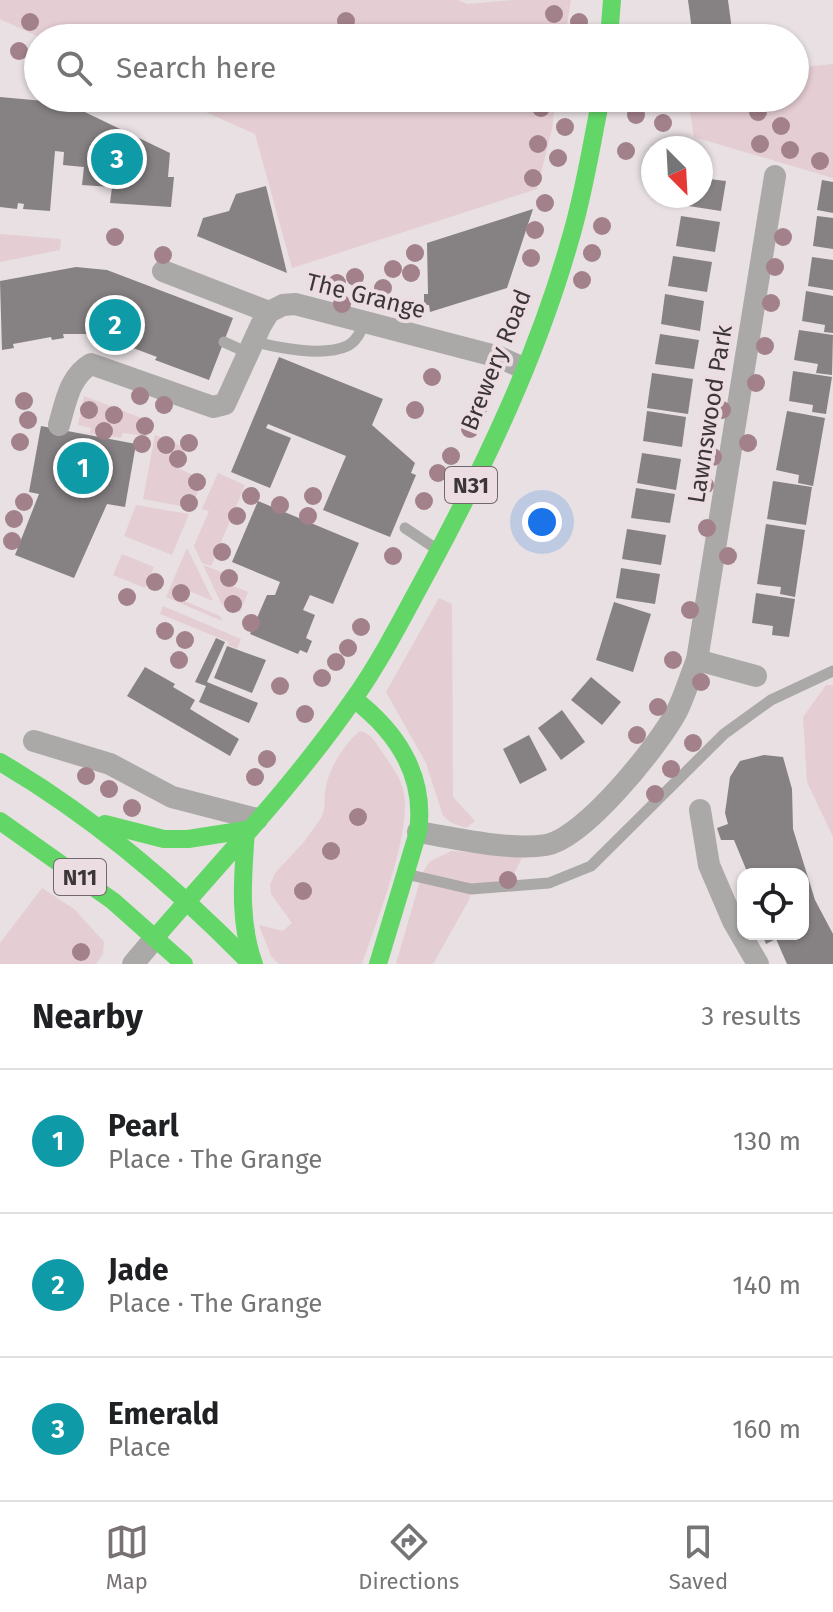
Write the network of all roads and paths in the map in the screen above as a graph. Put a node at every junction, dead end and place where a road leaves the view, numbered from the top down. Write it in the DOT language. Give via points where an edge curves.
graph roads {
  1 [pos="612,0"];
  2 [pos="610,24"];
  3 [pos="598,112"];
  4 [pos="775,176"];
  5 [pos="163,271"];
  6 [pos="269,312"];
  7 [pos="365,322"];
  8 [pos="224,342"];
  9 [pos="251,347"];
  10 [pos="523,368"];
  11 [pos="59,425"];
  12 [pos="405,528"];
  13 [pos="439,551"];
  14 [pos="697,660"];
  15 [pos="833,671"];
  16 [pos="756,676"];
  17 [pos="354,699"];
  18 [pos="34,741"];
  19 [pos="0,762"];
  20 [pos="700,810"];
  21 [pos="0,821"];
  22 [pos="93,822"];
  23 [pos="252,824"];
  24 [pos="418,832"];
  25 [pos="404,874"];
  26 [pos="187,901"];
  27 [pos="155,938"];
  28 [pos="133,964"];
  29 [pos="184,964"];
  30 [pos="253,964"];
  31 [pos="378,964"];
  32 [pos="758,964"];
  1 -- 2 [label="main road"];
  3 -- 10 [label="main road, Brewery Road / N31" via="564,261"];
  4 -- 14 [label="street, Lawnswood Park"];
  5 -- 6 [label="street"];
  6 -- 7 [label="street, The Grange" via="295,304"];
  6 -- 9 [label="street"];
  7 -- 9 [label="lane" via="349,346 336,350"];
  7 -- 10 [label="street, The Grange"];
  8 -- 9 [label="lane"];
  9 -- 11 [label="street" via="225,404 213,407 91,364 71,385"];
  10 -- 13 [label="main road, Brewery Road / N31"];
  12 -- 13 [label="lane"];
  13 -- 17 [label="main road, Brewery Road / N31"];
  14 -- 16 [label="street"];
  14 -- 24 [label="street, Lawnswood Park" via="677,710 648,757 576,830 549,845"];
  15 -- 25 [label="lane" via="771,700 724,734 591,866 549,883 471,889"];
  17 -- 23 [label="main road, Brewery Road / N31"];
  17 -- 24 [label="main road" via="378,721 413,770 422,801"];
  18 -- 23 [label="street" via="110,764 172,797"];
  19 -- 22 [label="main road, N11"];
  20 -- 32 [label="street" via="709,865"];
  21 -- 27 [label="main road, N11" via="113,901"];
  22 -- 23 [label="main road" via="164,839 188,839"];
  22 -- 26 [label="main road, N11"];
  23 -- 26 [label="main road, Brewery Road / N31"];
  23 -- 30 [label="main road" via="241,917"];
  24 -- 25 [label="main road"];
  25 -- 31 [label="main road"];
  26 -- 27 [label="main road, Brewery Road / N31"];
  26 -- 30 [label="main road, N11"];
  27 -- 28 [label="street"];
  27 -- 29 [label="main road, N11"];
}
